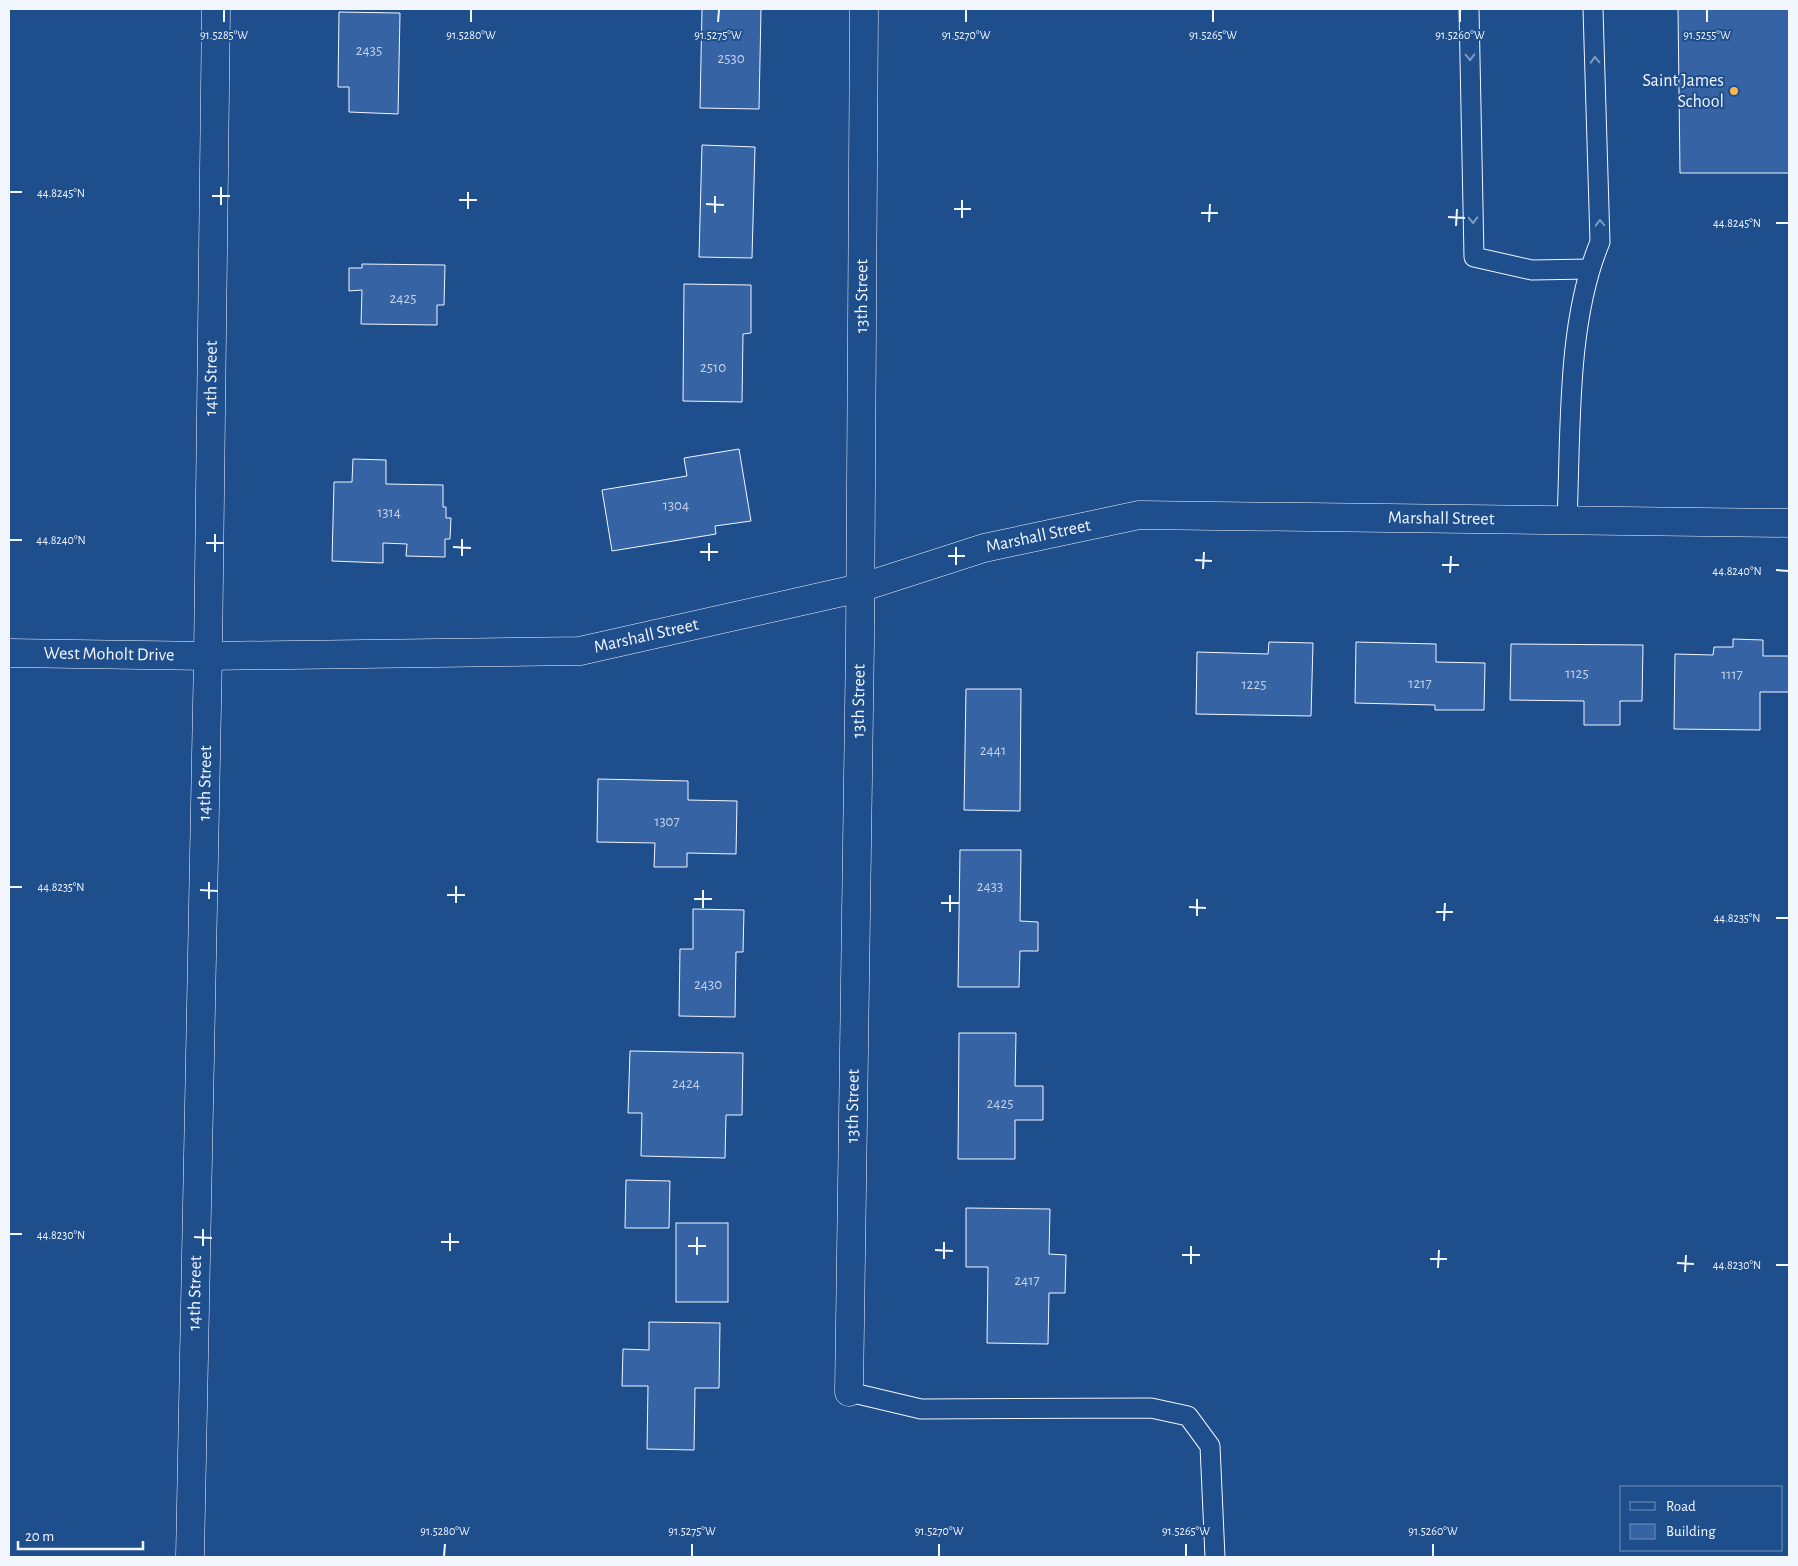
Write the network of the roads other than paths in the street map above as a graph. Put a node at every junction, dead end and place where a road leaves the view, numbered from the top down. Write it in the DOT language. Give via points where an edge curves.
graph roads {
  1 [pos="216,9"];
  2 [pos="864,9"];
  3 [pos="1468,9"];
  4 [pos="1593,9"];
  5 [pos="1589,269"];
  6 [pos="1567,520"];
  7 [pos="1789,523"];
  8 [pos="860,588"];
  9 [pos="9,653"];
  10 [pos="208,656"];
  11 [pos="849,1392"];
  12 [pos="190,1557"];
  13 [pos="1214,1557"];
  1 -- 10 [label="street, 14th Street"];
  2 -- 8 [label="street, 13th Street"];
  3 -- 5 [label="lane, one-way" via="1474,257 1532,270"];
  5 -- 4 [label="lane, one-way" via="1600,242"];
  5 -- 6 [label="lane" via="1570,397"];
  6 -- 7 [label="street, Marshall Street"];
  6 -- 8 [label="street, Marshall Street" via="1139,515 984,548"];
  8 -- 10 [label="street, Marshall Street" via="580,651"];
  8 -- 11 [label="street, 13th Street"];
  9 -- 10 [label="street, West Moholt Drive"];
  10 -- 12 [label="street, 14th Street"];
  11 -- 13 [label="lane" via="921,1409 1151,1408 1188,1416 1210,1446"];
}
